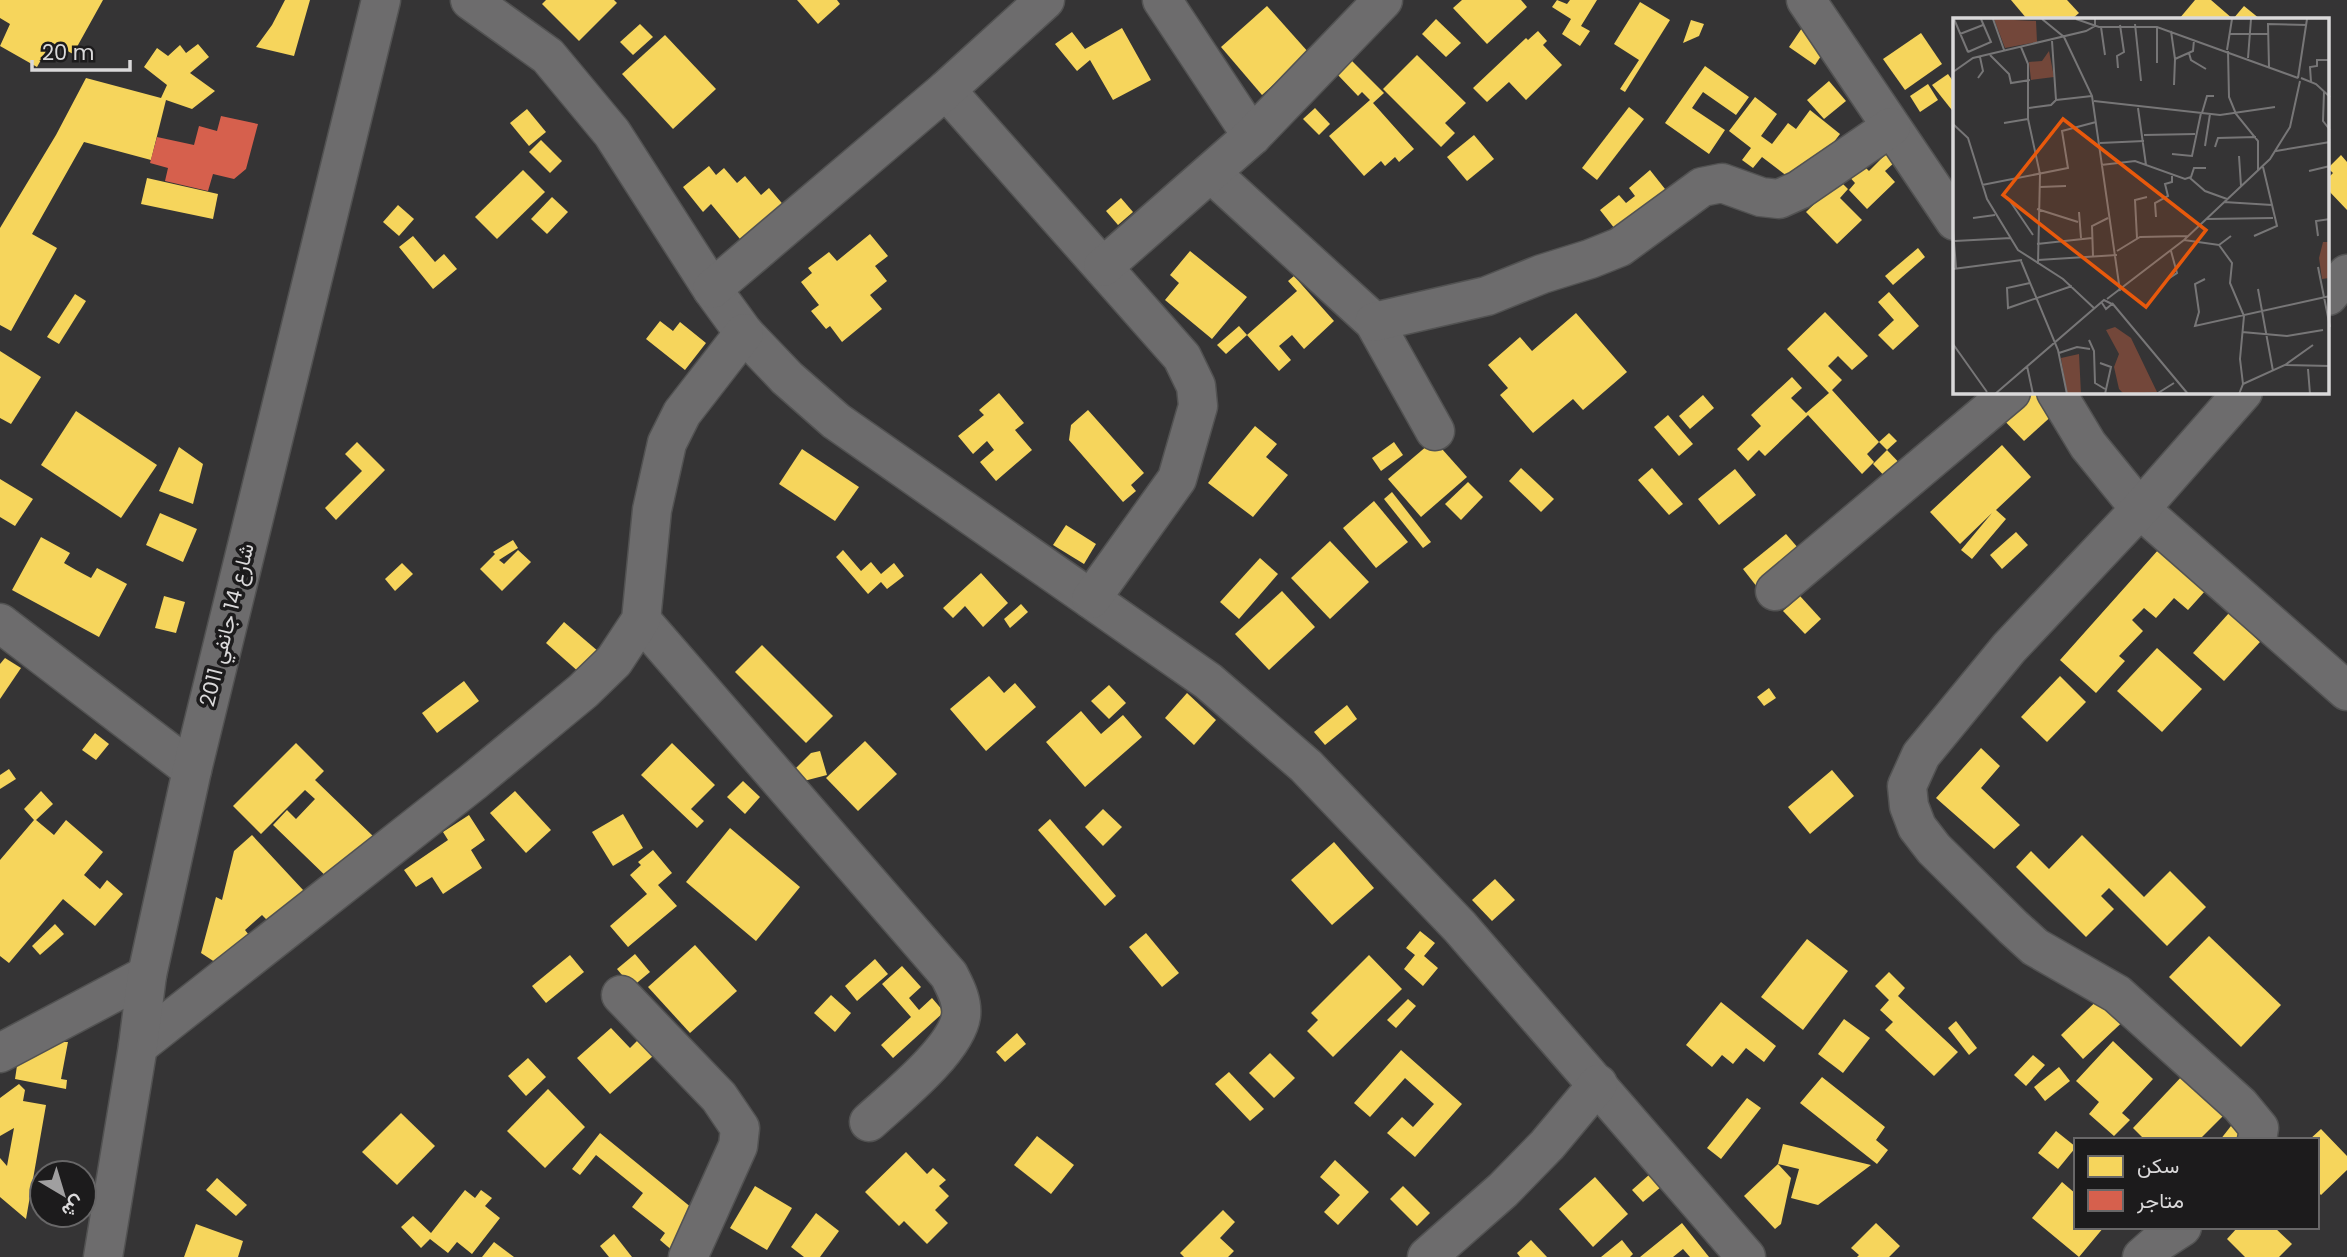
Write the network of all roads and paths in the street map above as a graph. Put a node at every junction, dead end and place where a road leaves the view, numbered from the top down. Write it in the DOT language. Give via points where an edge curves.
graph roads {
  1 [pos="382,0"];
  2 [pos="470,0"];
  3 [pos="1045,0"];
  4 [pos="1162,0"];
  5 [pos="1383,0"];
  6 [pos="1806,0"];
  7 [pos="946,89"];
  8 [pos="1891,127"];
  9 [pos="1252,136"];
  10 [pos="1212,174"];
  11 [pos="1953,218"];
  12 [pos="1102,267"];
  13 [pos="2347,274"];
  14 [pos="712,289"];
  15 [pos="2330,294"];
  16 [pos="1374,322"];
  17 [pos="744,333"];
  18 [pos="2009,394"];
  19 [pos="2057,394"];
  20 [pos="2241,394"];
  21 [pos="1435,430"];
  22 [pos="2140,509"];
  23 [pos="1775,591"];
  24 [pos="1091,599"];
  25 [pos="641,620"];
  26 [pos="0,623"];
  27 [pos="2347,691"];
  28 [pos="191,770"];
  29 [pos="147,975"];
  30 [pos="621,995"];
  31 [pos="138,1046"];
  32 [pos="0,1053"];
  33 [pos="1598,1084"];
  34 [pos="869,1122"];
  35 [pos="2257,1138"];
  36 [pos="2179,1229"];
  37 [pos="103,1257"];
  38 [pos="688,1257"];
  39 [pos="1427,1257"];
  40 [pos="1746,1257"];
  41 [pos="2143,1257"];
  1 -- 28 [label="street, شارع 14 جانفي 2011"];
  2 -- 14 [label="street" via="548,56 612,133"];
  3 -- 7 [label="street"];
  4 -- 9 [label="street"];
  5 -- 9 [label="street"];
  6 -- 8 [label="street"];
  7 -- 12 [label="street"];
  7 -- 14 [label="street"];
  8 -- 11 [label="street"];
  8 -- 16 [label="street" via="1779,199 1722,183 1702,187 1620,247 1487,296"];
  9 -- 10 [label="street"];
  10 -- 12 [label="street"];
  10 -- 16 [label="street"];
  12 -- 24 [label="street" via="1182,357 1196,386 1198,406 1177,479"];
  13 -- 15 [label="street"];
  14 -- 17 [label="street"];
  16 -- 21 [label="street"];
  17 -- 24 [label="street" via="836,421"];
  17 -- 25 [label="street" via="682,413 667,443 652,510"];
  18 -- 23 [label="street"];
  19 -- 22 [label="street" via="2088,445"];
  20 -- 22 [label="street"];
  22 -- 27 [label="street"];
  22 -- 35 [label="street" via="2009,648 1921,755 1907,786 1909,806 1917,827 1934,849 2013,927 2035,947 2117,994 2240,1105 2259,1128"];
  24 -- 33 [label="street" via="1208,681 1306,766 1460,927"];
  25 -- 31 [label="street" via="614,661 583,691"];
  25 -- 34 [label="street" via="949,975 959,996 961,1016 953,1038"];
  26 -- 28 [label="street"];
  28 -- 29 [label="street, شارع 14 جانفي 2011"];
  29 -- 31 [label="street, شارع 14 جانفي 2011"];
  29 -- 32 [label="street"];
  30 -- 38 [label="street" via="719,1097 740,1128 738,1146"];
  31 -- 37 [label="street, شارع 14 جانفي 2011"];
  33 -- 39 [label="street" via="1503,1190"];
  33 -- 40 [label="street"];
  36 -- 41 [label="street"];
}
